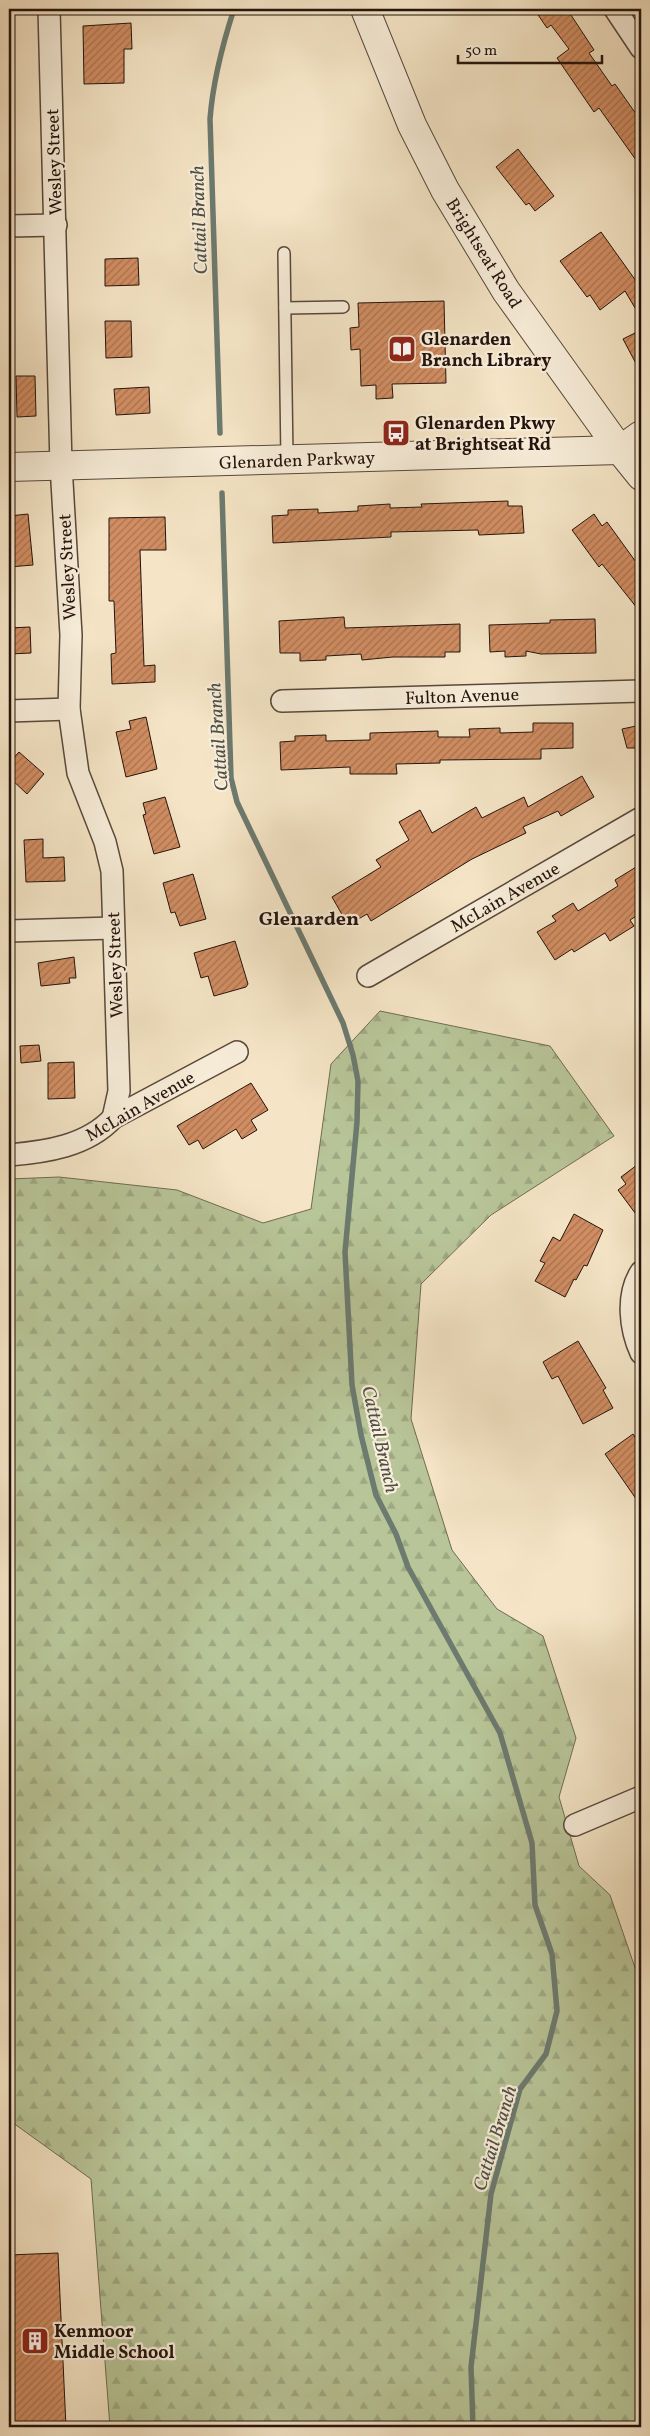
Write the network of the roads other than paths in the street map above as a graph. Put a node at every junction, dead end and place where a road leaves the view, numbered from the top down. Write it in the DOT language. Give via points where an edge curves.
graph roads {
  1 [pos="49,9"];
  2 [pos="365,9"];
  3 [pos="615,9"];
  4 [pos="641,48"];
  5 [pos="56,225"];
  6 [pos="9,226"];
  7 [pos="284,254"];
  8 [pos="285,308"];
  9 [pos="343,308"];
  10 [pos="630,443"];
  11 [pos="286,461"];
  12 [pos="61,465"];
  13 [pos="9,468"];
  14 [pos="641,476"];
  15 [pos="641,691"];
  16 [pos="282,701"];
  17 [pos="69,709"];
  18 [pos="9,711"];
  19 [pos="641,818"];
  20 [pos="113,928"];
  21 [pos="9,932"];
  22 [pos="368,976"];
  23 [pos="237,1052"];
  24 [pos="113,1118"];
  25 [pos="9,1155"];
  26 [pos="641,1272"];
  27 [pos="641,1353"];
  28 [pos="641,1797"];
  29 [pos="575,1825"];
  1 -- 5 [label="street, Wesley Street"];
  2 -- 10 [label="street, Brightseat Road" via="412,125 445,190 506,291"];
  3 -- 4 [label="street"];
  5 -- 6 [label="street"];
  5 -- 12 [label="street, Wesley Street"];
  7 -- 8 [label="lane"];
  8 -- 9 [label="lane"];
  8 -- 11 [label="lane"];
  10 -- 11 [label="street, Glenarden Parkway"];
  10 -- 14 [label="street, Brightseat Road"];
  11 -- 12 [label="street, Glenarden Parkway"];
  12 -- 13 [label="street, Glenarden Parkway"];
  12 -- 17 [label="street, Wesley Street" via="71,635"];
  15 -- 16 [label="street, Fulton Avenue"];
  17 -- 18 [label="street"];
  17 -- 20 [label="street, Wesley Street" via="78,773 110,857"];
  19 -- 22 [label="street, McLain Avenue"];
  20 -- 21 [label="street"];
  20 -- 24 [label="street, Wesley Street" via="119,1091"];
  23 -- 24 [label="street, McLain Avenue"];
  24 -- 25 [label="street, McLain Avenue" via="104,1128 75,1143"];
  26 -- 27 [label="street" via="636,1280 630,1320"];
  28 -- 29 [label="street"];
}
